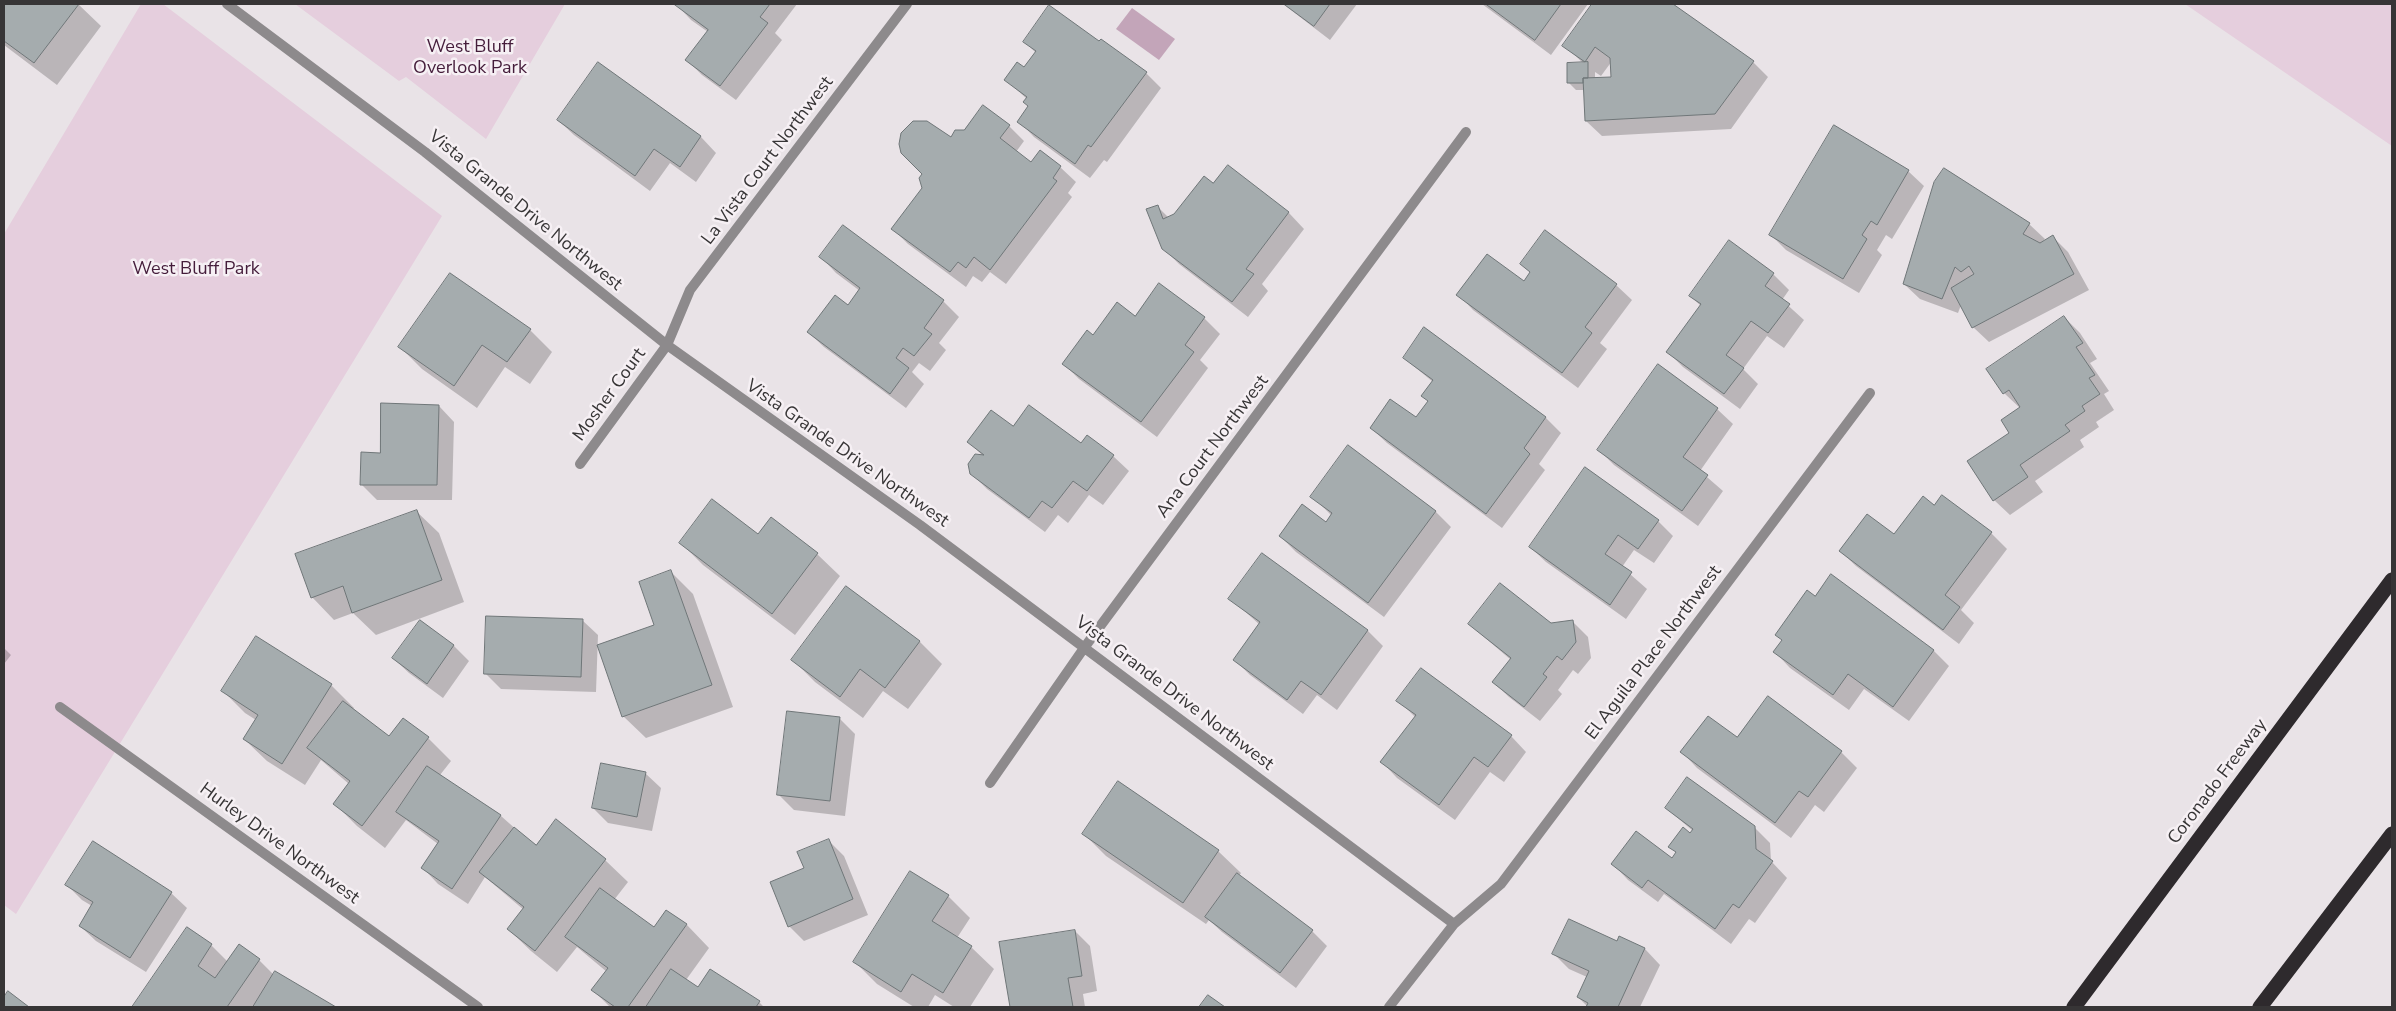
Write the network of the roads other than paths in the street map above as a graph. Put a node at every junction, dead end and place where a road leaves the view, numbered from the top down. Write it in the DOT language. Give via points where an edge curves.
graph roads {
  1 [pos="227,4"];
  2 [pos="907,4"];
  3 [pos="1466,132"];
  4 [pos="667,345"];
  5 [pos="1870,393"];
  6 [pos="580,464"];
  7 [pos="2392,580"];
  8 [pos="1084,648"];
  9 [pos="60,707"];
  10 [pos="990,783"];
  11 [pos="2392,834"];
  12 [pos="1454,924"];
  13 [pos="478,1007"];
  14 [pos="1389,1007"];
  15 [pos="2074,1007"];
  16 [pos="2260,1007"];
  1 -- 4 [label="street, Vista Grande Drive Northwest" via="425,152"];
  2 -- 4 [label="street, La Vista Court Northwest" via="690,290"];
  3 -- 8 [label="street, Ana Court Northwest"];
  4 -- 6 [label="street, Mosher Court"];
  4 -- 8 [label="street, Vista Grande Drive Northwest" via="920,525"];
  5 -- 12 [label="street, El Aguila Place Northwest" via="1502,884"];
  7 -- 15 [label="highway, Coronado Freeway"];
  8 -- 10 [label="street, Ana Court Northwest"];
  8 -- 12 [label="street, Vista Grande Drive Northwest"];
  9 -- 13 [label="street, Hurley Drive Northwest"];
  11 -- 16 [label="highway"];
  12 -- 14 [label="street, El Aguila Place Northwest"];
}
